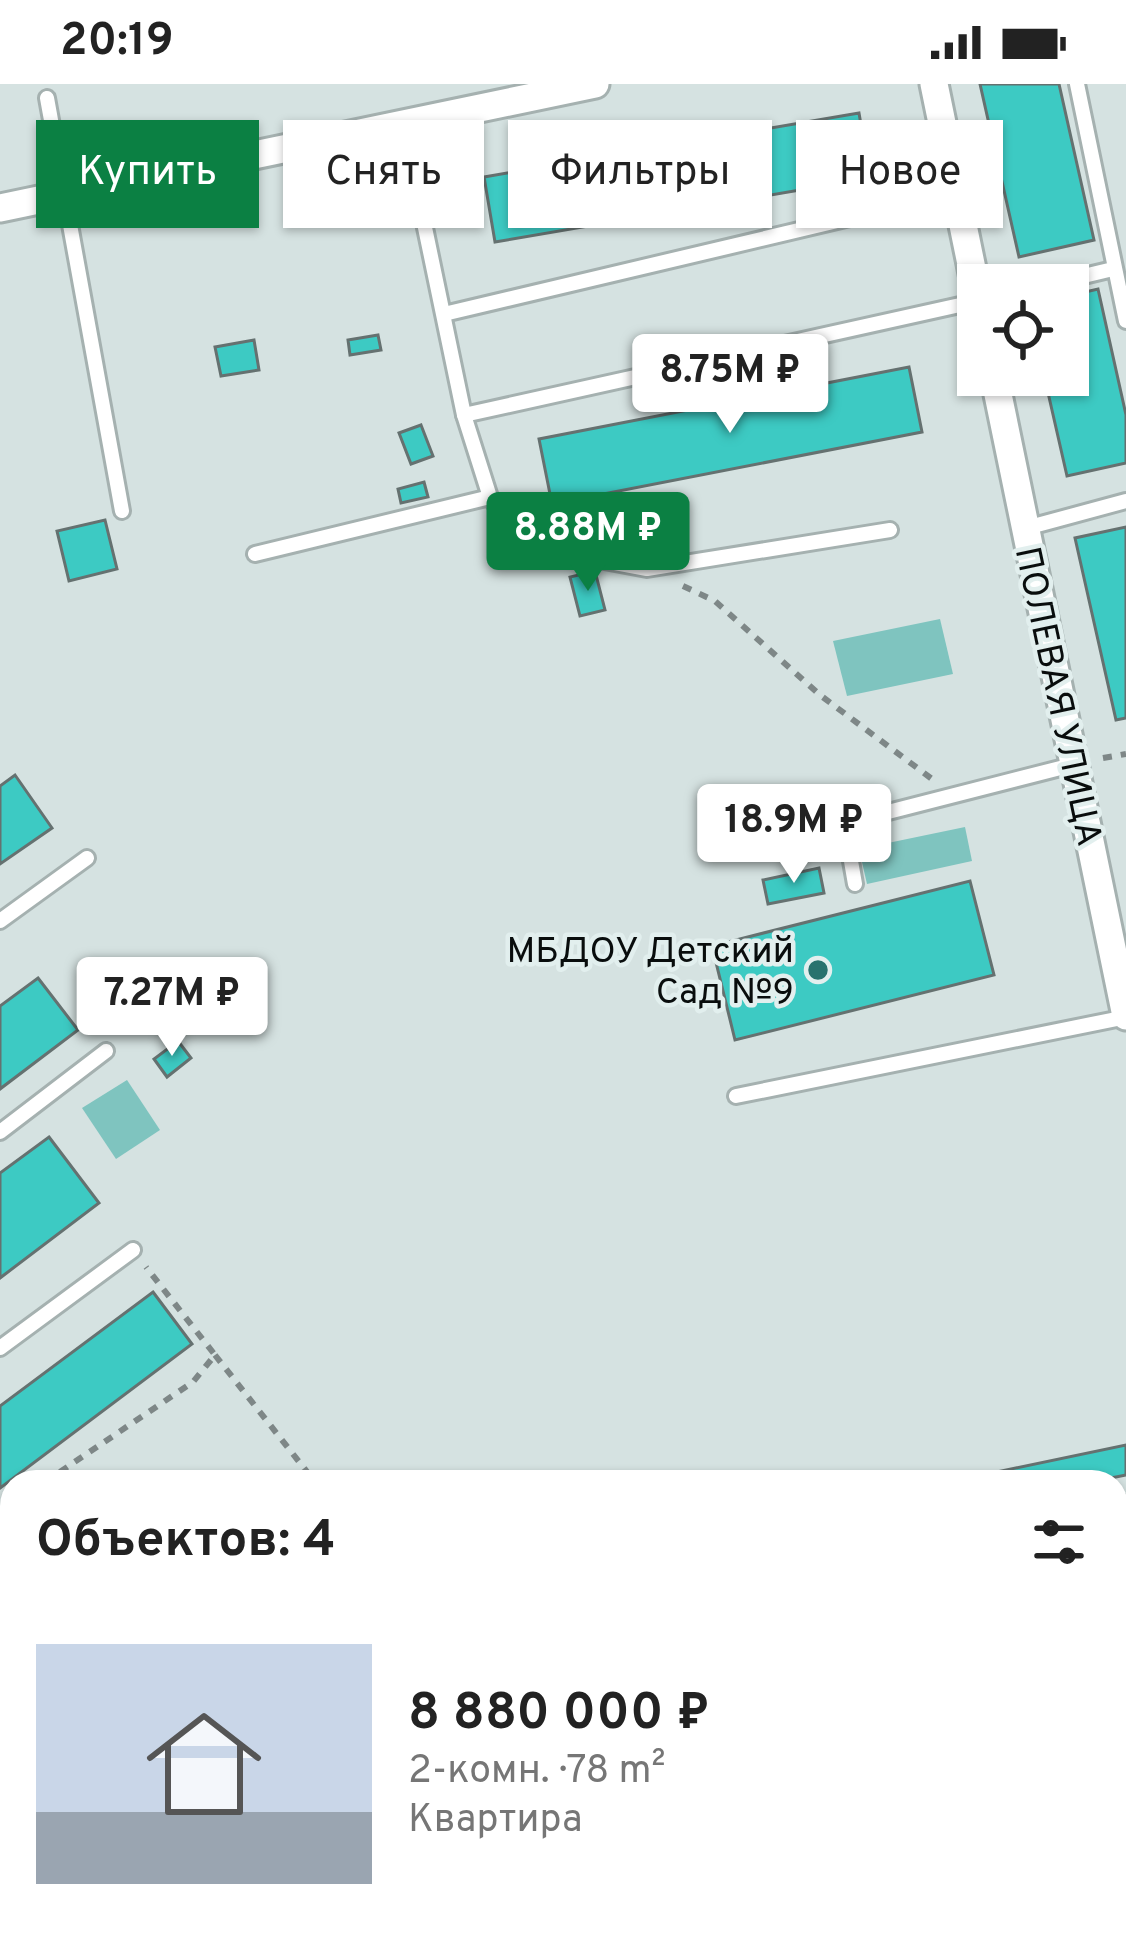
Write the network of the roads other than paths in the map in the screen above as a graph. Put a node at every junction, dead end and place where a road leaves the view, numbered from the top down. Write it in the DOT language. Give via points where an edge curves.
graph roads {
  1 [pos="595,84"];
  2 [pos="934,84"];
  3 [pos="1077,84"];
  4 [pos="517,91"];
  5 [pos="47,98"];
  6 [pos="50,120"];
  7 [pos="410,120"];
  8 [pos="36,200"];
  9 [pos="0,208"];
  10 [pos="68,228"];
  11 [pos="426,228"];
  12 [pos="808,228"];
  13 [pos="971,264"];
  14 [pos="1113,269"];
  15 [pos="1089,275"];
  16 [pos="957,304"];
  17 [pos="444,314"];
  18 [pos="1126,322"];
  19 [pos="998,396"];
  20 [pos="464,415"];
  21 [pos="490,497"];
  22 [pos="1126,501"];
  23 [pos="122,511"];
  24 [pos="1026,527"];
  25 [pos="890,530"];
  26 [pos="255,554"];
  27 [pos="1076,764"];
  28 [pos="87,858"];
  29 [pos="855,884"];
  30 [pos="0,921"];
  31 [pos="1126,1017"];
  32 [pos="106,1052"];
  33 [pos="736,1096"];
  34 [pos="0,1132"];
  35 [pos="133,1250"];
  36 [pos="0,1348"];
  1 -- 4 [label="street"];
  2 -- 13 [label="street"];
  3 -- 14 [label="lane"];
  4 -- 7 [label="street"];
  5 -- 6 [label="lane"];
  8 -- 9 [label="street"];
  10 -- 23 [label="lane"];
  11 -- 17 [label="lane"];
  12 -- 17 [label="lane"];
  14 -- 15 [label="lane"];
  14 -- 18 [label="lane"];
  16 -- 20 [label="lane"];
  17 -- 20 [label="lane"];
  19 -- 24 [label="street, ПОЛЕВАЯ УЛИЦА"];
  20 -- 21 [label="lane"];
  21 -- 25 [label="lane" via="524,546 647,569"];
  21 -- 26 [label="lane"];
  22 -- 24 [label="lane"];
  24 -- 27 [label="street, ПОЛЕВАЯ УЛИЦА"];
  27 -- 29 [label="lane" via="849,822"];
  27 -- 31 [label="street, ПОЛЕВАЯ УЛИЦА"];
  28 -- 30 [label="lane"];
  31 -- 33 [label="lane"];
  32 -- 34 [label="lane"];
  35 -- 36 [label="lane"];
}
